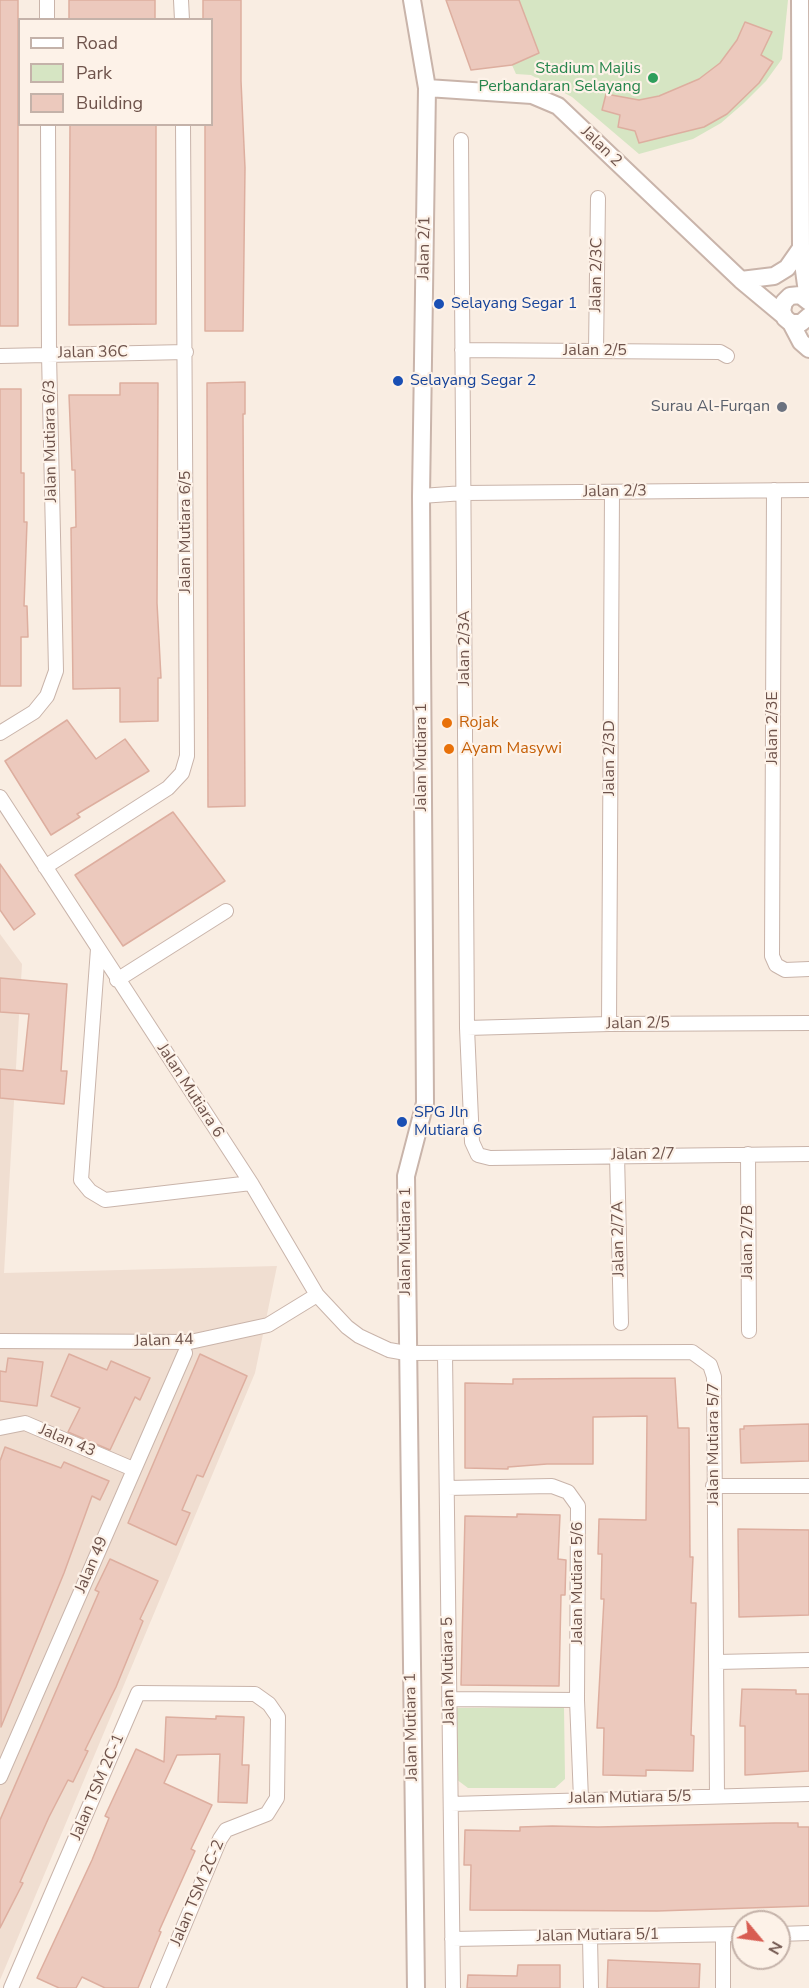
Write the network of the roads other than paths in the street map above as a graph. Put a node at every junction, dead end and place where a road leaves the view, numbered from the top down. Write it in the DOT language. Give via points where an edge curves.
graph roads {
  1 [pos="47,0"];
  2 [pos="182,0"];
  3 [pos="412,0"];
  4 [pos="800,0"];
  5 [pos="48,18"];
  6 [pos="182,18"];
  7 [pos="427,88"];
  8 [pos="805,124"];
  9 [pos="48,126"];
  10 [pos="183,126"];
  11 [pos="461,140"];
  12 [pos="805,174"];
  13 [pos="598,198"];
  14 [pos="801,248"];
  15 [pos="741,280"];
  16 [pos="804,307"];
  17 [pos="787,319"];
  18 [pos="809,349"];
  19 [pos="462,350"];
  20 [pos="596,351"];
  21 [pos="186,352"];
  22 [pos="49,354"];
  23 [pos="0,356"];
  24 [pos="727,356"];
  25 [pos="774,490"];
  26 [pos="809,490"];
  27 [pos="612,492"];
  28 [pos="464,493"];
  29 [pos="421,496"];
  30 [pos="0,733"];
  31 [pos="0,797"];
  32 [pos="45,867"];
  33 [pos="226,911"];
  34 [pos="98,949"];
  35 [pos="809,969"];
  36 [pos="117,980"];
  37 [pos="809,1023"];
  38 [pos="609,1024"];
  39 [pos="467,1028"];
  40 [pos="748,1154"];
  41 [pos="809,1154"];
  42 [pos="478,1155"];
  43 [pos="617,1155"];
  44 [pos="251,1183"];
  45 [pos="317,1295"];
  46 [pos="621,1323"];
  47 [pos="749,1330"];
  48 [pos="0,1341"];
  49 [pos="185,1353"];
  50 [pos="406,1353"];
  51 [pos="444,1354"];
  52 [pos="0,1428"];
  53 [pos="133,1469"];
  54 [pos="713,1486"];
  55 [pos="809,1486"];
  56 [pos="447,1488"];
  57 [pos="809,1660"];
  58 [pos="717,1662"];
  59 [pos="255,1694"];
  60 [pos="449,1700"];
  61 [pos="577,1700"];
  62 [pos="0,1777"];
  63 [pos="809,1794"];
  64 [pos="717,1796"];
  65 [pos="581,1799"];
  66 [pos="451,1804"];
  67 [pos="791,1934"];
  68 [pos="809,1934"];
  69 [pos="723,1935"];
  70 [pos="731,1935"];
  71 [pos="590,1936"];
  72 [pos="452,1938"];
  73 [pos="11,1988"];
  74 [pos="158,1988"];
  75 [pos="416,1988"];
  76 [pos="453,1988"];
  77 [pos="591,1988"];
  78 [pos="723,1988"];
  1 -- 5 [label="street"];
  2 -- 6 [label="street"];
  3 -- 7 [label="street, Jalan 2/1"];
  4 -- 8 [label="street"];
  7 -- 15 [label="street, Jalan 2" via="532,94 558,106"];
  7 -- 29 [label="street, Jalan 2/1"];
  8 -- 12 [label="street"];
  9 -- 22 [label="street, Jalan Mutiara 6/3"];
  10 -- 21 [label="street, Jalan Mutiara 6/5"];
  11 -- 19 [label="street, Jalan 2/3A"];
  12 -- 14 [label="street"];
  13 -- 20 [label="street, Jalan 2/3C"];
  14 -- 15 [label="street" via="787,268 774,276"];
  14 -- 16 [label="street"];
  15 -- 16 [label="street, Jalan 2"];
  15 -- 17 [label="street, Jalan 2"];
  16 -- 17 [label="street" via="801,323"];
  16 -- 17 [label="street" via="782,306"];
  17 -- 18 [label="street, Jalan 2"];
  19 -- 20 [label="street, Jalan 2/5"];
  19 -- 28 [label="street, Jalan 2/3A"];
  20 -- 24 [label="street, Jalan 2/5" via="720,352"];
  21 -- 22 [label="street, Jalan 36C"];
  21 -- 32 [label="street, Jalan Mutiara 6/5" via="187,756 182,773 168,788"];
  22 -- 23 [label="street, Jalan 36C"];
  22 -- 30 [label="street, Jalan Mutiara 6/3" via="56,671 47,696 34,712"];
  25 -- 26 [label="street, Jalan 2/3"];
  25 -- 27 [label="street, Jalan 2/3"];
  25 -- 35 [label="street, Jalan 2/3E" via="772,956 776,965 785,970"];
  27 -- 28 [label="street, Jalan 2/3"];
  27 -- 38 [label="street, Jalan 2/3D"];
  28 -- 29 [label="street, Jalan 2/3"];
  28 -- 39 [label="street, Jalan 2/3A"];
  29 -- 50 [label="street, Jalan Mutiara 1" via="424,1103 406,1176"];
  31 -- 32 [label="street, Jalan Mutiara 6"];
  32 -- 34 [label="street, Jalan Mutiara 6"];
  33 -- 36 [label="street"];
  34 -- 36 [label="street, Jalan Mutiara 6"];
  34 -- 44 [label="street" via="81,1180 105,1200"];
  36 -- 44 [label="street, Jalan Mutiara 6"];
  37 -- 38 [label="street, Jalan 2/5"];
  38 -- 39 [label="street, Jalan 2/5"];
  39 -- 42 [label="street, Jalan 2/3A" via="472,1142"];
  40 -- 41 [label="street, Jalan 2/7"];
  40 -- 43 [label="street, Jalan 2/7"];
  40 -- 47 [label="street, Jalan 2/7B"];
  42 -- 43 [label="street, Jalan 2/7"];
  43 -- 46 [label="street, Jalan 2/7A"];
  44 -- 45 [label="street, Jalan Mutiara 6"];
  45 -- 48 [label="street, Jalan 44" via="268,1325 190,1342"];
  45 -- 50 [label="street, Jalan Mutiara 6" via="359,1336"];
  49 -- 53 [label="street, Jalan 49"];
  50 -- 51 [label="street, Jalan Mutiara 5/7"];
  50 -- 75 [label="street, Jalan Mutiara 1"];
  51 -- 54 [label="street, Jalan Mutiara 5/7" via="696,1353 710,1365 714,1377"];
  51 -- 56 [label="street, Jalan Mutiara 5"];
  52 -- 53 [label="street, Jalan 43" via="26,1423"];
  53 -- 62 [label="street, Jalan 49"];
  54 -- 55 [label="street"];
  54 -- 58 [label="street, Jalan Mutiara 5/7"];
  56 -- 60 [label="street, Jalan Mutiara 5"];
  56 -- 61 [label="street, Jalan Mutiara 5/6" via="552,1486 568,1492 578,1506"];
  57 -- 58 [label="street"];
  58 -- 64 [label="street, Jalan Mutiara 5/7"];
  59 -- 73 [label="street, Jalan TSM 2C-1" via="138,1693"];
  59 -- 74 [label="street, Jalan TSM 2C-2" via="278,1717 277,1798 267,1814 226,1830 220,1839"];
  60 -- 61 [label="street"];
  60 -- 66 [label="street, Jalan Mutiara 5"];
  61 -- 65 [label="street, Jalan Mutiara 5/6"];
  63 -- 64 [label="street, Jalan Mutiara 5/5"];
  64 -- 65 [label="street, Jalan Mutiara 5/5"];
  65 -- 66 [label="street, Jalan Mutiara 5/5"];
  66 -- 72 [label="street, Jalan Mutiara 5"];
  67 -- 68 [label="street"];
  69 -- 70 [label="street, Jalan Mutiara 5/1"];
  69 -- 71 [label="street, Jalan Mutiara 5/1"];
  69 -- 78 [label="street"];
  71 -- 72 [label="street, Jalan Mutiara 5/1"];
  71 -- 77 [label="street"];
  72 -- 76 [label="street, Jalan Mutiara 5"];
}
